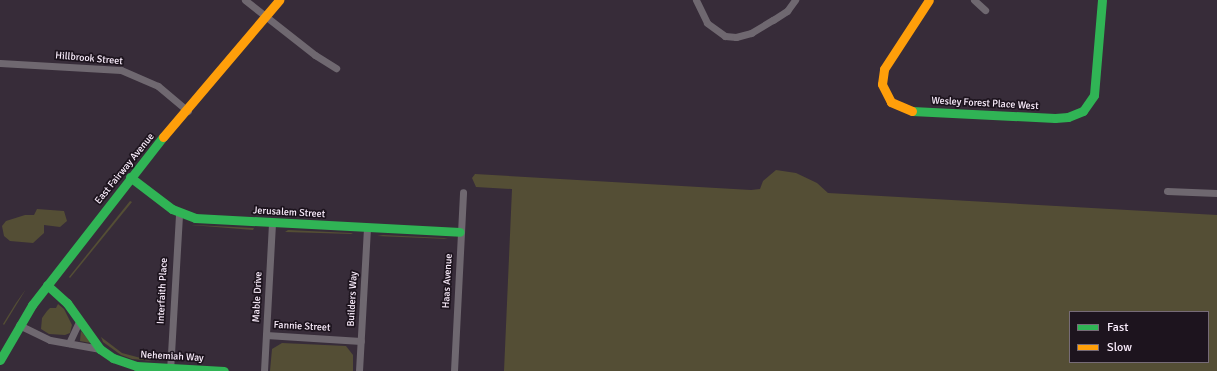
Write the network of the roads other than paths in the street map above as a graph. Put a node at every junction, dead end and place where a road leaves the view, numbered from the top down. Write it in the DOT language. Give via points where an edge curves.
graph roads {
  1 [pos="244,0"];
  2 [pos="279,0"];
  3 [pos="696,0"];
  4 [pos="795,0"];
  5 [pos="930,0"];
  6 [pos="974,0"];
  7 [pos="1102,0"];
  8 [pos="985,10"];
  9 [pos="266,17"];
  10 [pos="0,63"];
  11 [pos="336,68"];
  12 [pos="188,111"];
  13 [pos="130,176"];
  14 [pos="1167,190"];
  15 [pos="463,192"];
  16 [pos="1217,193"];
  17 [pos="179,213"];
  18 [pos="272,223"];
  19 [pos="367,227"];
  20 [pos="460,232"];
  21 [pos="47,285"];
  22 [pos="79,322"];
  23 [pos="18,325"];
  24 [pos="266,336"];
  25 [pos="361,341"];
  26 [pos="69,343"];
  27 [pos="100,348"];
  28 [pos="0,360"];
  29 [pos="170,370"];
  30 [pos="224,371"];
  31 [pos="264,371"];
  32 [pos="359,371"];
  33 [pos="454,371"];
  1 -- 9 [label="street"];
  2 -- 9 [label="street, East Fairway Avenue"];
  3 -- 4 [label="street" via="707,23 721,34 736,38 751,33 787,11"];
  5 -- 7 [label="street, Wesley Forest Place West" via="884,69 883,88 891,102 912,111 1055,118 1079,113 1087,107 1096,89"];
  6 -- 8 [label="street"];
  9 -- 11 [label="street"];
  9 -- 12 [label="street, East Fairway Avenue"];
  10 -- 12 [label="street, Hillbrook Street" via="120,70 158,86"];
  12 -- 13 [label="street, East Fairway Avenue"];
  13 -- 17 [label="street, Jerusalem Street"];
  13 -- 21 [label="street, East Fairway Avenue"];
  14 -- 16 [label="street"];
  15 -- 20 [label="street, Haas Avenue"];
  17 -- 18 [label="street, Jerusalem Street" via="201,219"];
  17 -- 29 [label="street, Interfaith Place"];
  18 -- 19 [label="street, Jerusalem Street"];
  18 -- 24 [label="street, Mable Drive"];
  19 -- 20 [label="street, Jerusalem Street"];
  19 -- 25 [label="street, Builders Way"];
  20 -- 33 [label="street, Haas Avenue"];
  21 -- 22 [label="street, Nehemiah Way" via="67,302"];
  21 -- 23 [label="street, East Fairway Avenue"];
  22 -- 26 [label="street"];
  22 -- 27 [label="street, Nehemiah Way"];
  23 -- 26 [label="street, Nehemiah Way" via="42,338"];
  23 -- 28 [label="street, East Fairway Avenue"];
  24 -- 25 [label="street, Fannie Street"];
  24 -- 31 [label="street, Mable Drive"];
  25 -- 32 [label="street, Builders Way"];
  26 -- 27 [label="street, Nehemiah Way"];
  27 -- 29 [label="street, Nehemiah Way" via="130,365"];
  29 -- 30 [label="street, Nehemiah Way"];
}
